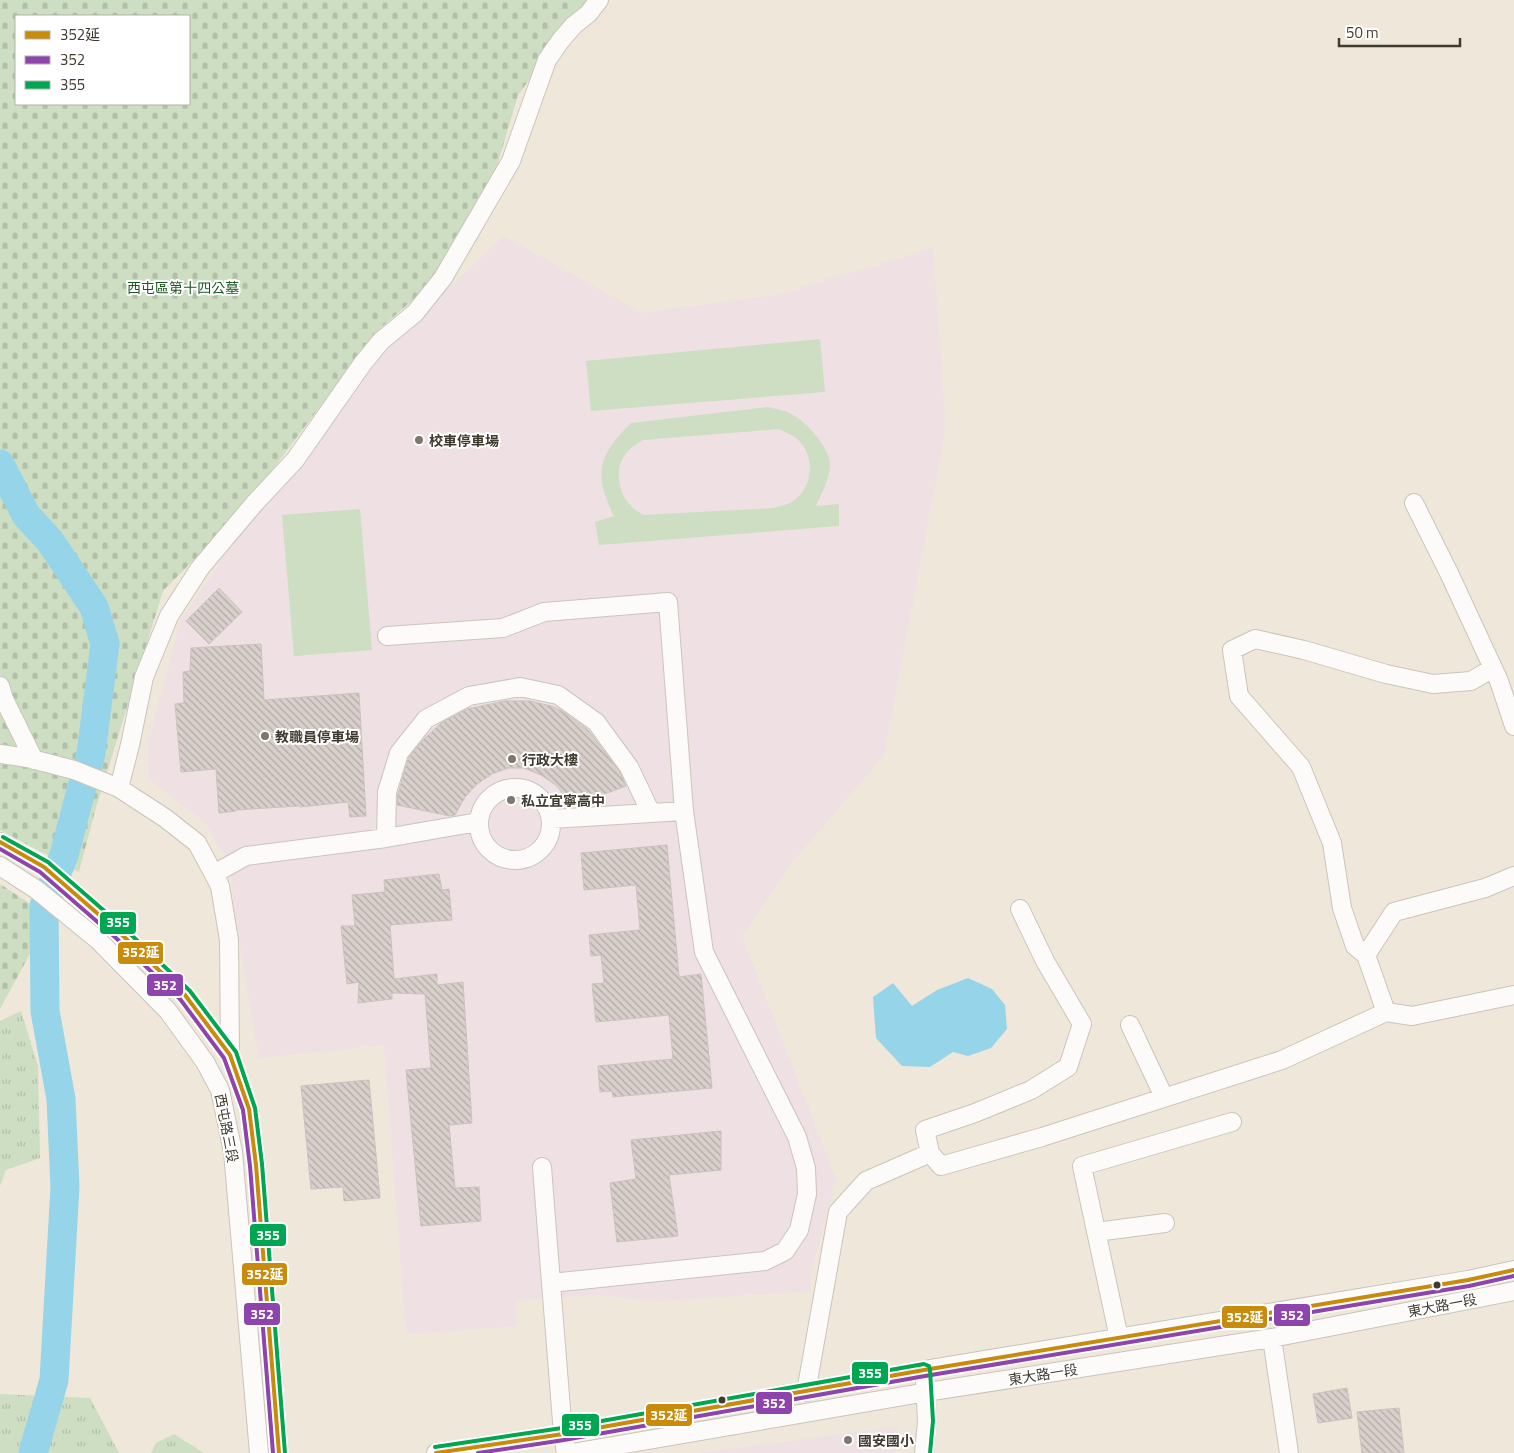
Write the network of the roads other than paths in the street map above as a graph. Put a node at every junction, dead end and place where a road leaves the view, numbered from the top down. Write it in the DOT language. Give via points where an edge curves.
graph roads {
  1 [pos="599,0"];
  2 [pos="1414,503"];
  3 [pos="387,636"];
  4 [pos="1493,668"];
  5 [pos="0,686"];
  6 [pos="1514,726"];
  7 [pos="0,754"];
  8 [pos="34,760"];
  9 [pos="119,788"];
  10 [pos="684,811"];
  11 [pos="651,813"];
  12 [pos="551,819"];
  13 [pos="478,822"];
  14 [pos="386,838"];
  15 [pos="0,842"];
  16 [pos="0,866"];
  17 [pos="214,874"];
  18 [pos="1514,876"];
  19 [pos="1020,909"];
  20 [pos="1366,956"];
  21 [pos="1514,996"];
  22 [pos="1386,1012"];
  23 [pos="1130,1025"];
  24 [pos="230,1055"];
  25 [pos="1164,1097"];
  26 [pos="1232,1122"];
  27 [pos="930,1154"];
  28 [pos="542,1167"];
  29 [pos="1165,1223"];
  30 [pos="1096,1232"];
  31 [pos="1514,1270"];
  32 [pos="551,1284"];
  33 [pos="1514,1291"];
  34 [pos="1119,1338"];
  35 [pos="1272,1338"];
  36 [pos="924,1370"];
  37 [pos="806,1392"];
  38 [pos="926,1392"];
  39 [pos="563,1434"];
  40 [pos="259,1453"];
  41 [pos="279,1453"];
  42 [pos="436,1453"];
  43 [pos="566,1453"];
  44 [pos="572,1453"];
  45 [pos="924,1453"];
  46 [pos="1289,1453"];
  1 -- 9 [label="street" via="561,40 547,60 511,161 444,278 415,313 380,341 295,460 200,568 169,616 144,677"];
  2 -- 4 [label="street"];
  3 -- 10 [label="street" via="503,628 544,612 668,602"];
  4 -- 6 [label="street"];
  4 -- 20 [label="street" via="1471,680 1433,684 1255,640 1232,650 1238,696 1301,767 1332,843 1342,908 1355,946"];
  5 -- 8 [label="street"];
  7 -- 8 [label="street"];
  8 -- 9 [label="street" via="74,770"];
  9 -- 17 [label="street" via="197,843"];
  10 -- 11 [label="street"];
  10 -- 32 [label="street" via="704,952 797,1138 806,1168 807,1194 799,1230 785,1251 765,1261"];
  11 -- 12 [label="street"];
  11 -- 14 [label="street" via="629,767 596,722 558,695 520,686 469,696 426,719 399,753 387,792"];
  12 -- 13 [label="street" via="548,808 538,796 524,788 513,787 493,794 485,802"];
  12 -- 13 [label="street" via="550,834 543,848 516,860 502,858 489,850 479,832"];
  13 -- 14 [label="street"];
  14 -- 17 [label="street" via="246,856"];
  15 -- 24 [label="street, 西屯路三段" via="44,868 120,933 185,995"];
  16 -- 40 [label="street, 西屯路三段" via="37,890 94,937 168,1011 220,1090 233,1152"];
  17 -- 24 [label="street" via="220,886 229,940"];
  18 -- 20 [label="street" via="1485,888 1394,912"];
  19 -- 27 [label="street" via="1045,961 1082,1024 1068,1067 1031,1090 925,1130"];
  20 -- 22 [label="street"];
  21 -- 22 [label="street" via="1412,1016"];
  22 -- 25 [label="street" via="1282,1060"];
  23 -- 25 [label="street"];
  24 -- 41 [label="street, 西屯路三段" via="250,1109"];
  25 -- 27 [label="street" via="941,1166"];
  26 -- 30 [label="street" via="1082,1166"];
  27 -- 37 [label="street" via="866,1181 838,1212"];
  28 -- 32 [label="street"];
  29 -- 30 [label="street"];
  30 -- 34 [label="street"];
  31 -- 34 [label="street, 東大路一段"];
  32 -- 39 [label="street"];
  33 -- 35 [label="street, 東大路一段"];
  34 -- 36 [label="street, 東大路一段"];
  35 -- 38 [label="street, 東大路一段"];
  35 -- 46 [label="street"];
  36 -- 37 [label="street, 東大路一段"];
  36 -- 38 [label="street"];
  37 -- 39 [label="street, 東大路一段"];
  38 -- 44 [label="street, 東大路一段"];
  38 -- 45 [label="street"];
  39 -- 42 [label="street, 東大路一段"];
  39 -- 43 [label="street"];
}
